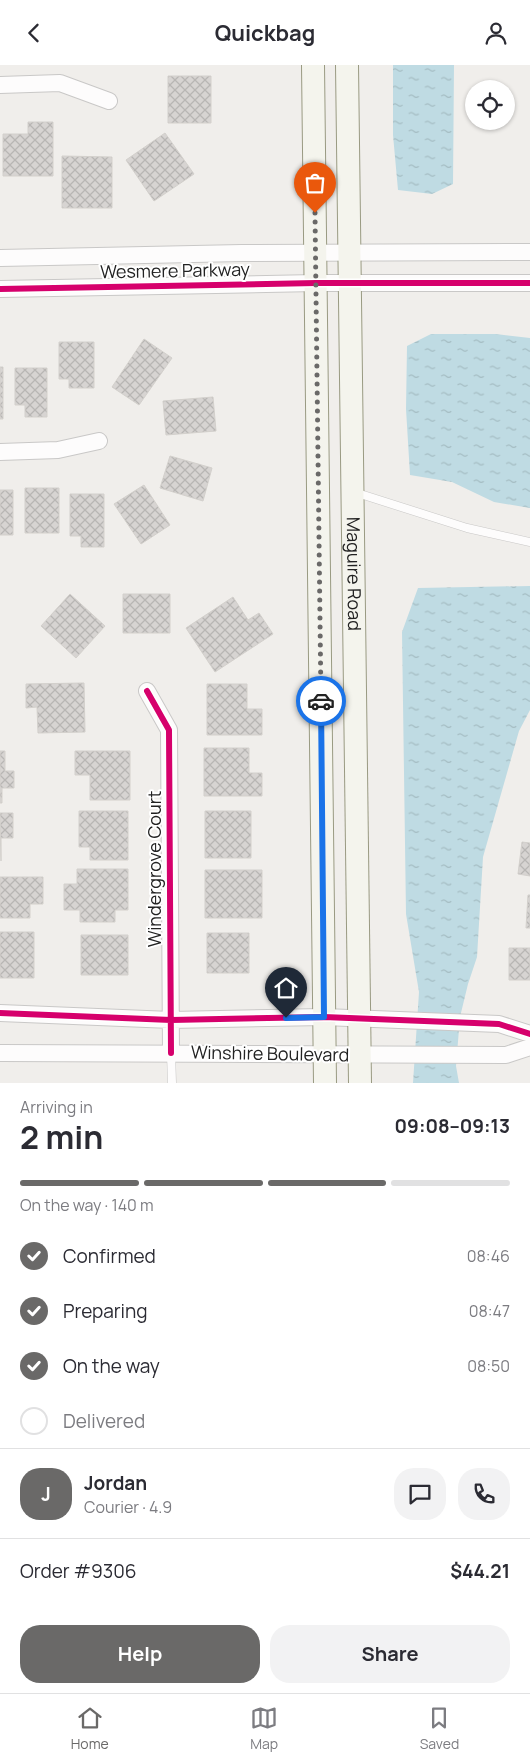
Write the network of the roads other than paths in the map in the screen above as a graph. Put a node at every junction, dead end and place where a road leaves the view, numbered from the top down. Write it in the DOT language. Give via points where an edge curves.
graph roads {
  1 [pos="313,65"];
  2 [pos="347,65"];
  3 [pos="0,85"];
  4 [pos="109,101"];
  5 [pos="315,253"];
  6 [pos="530,253"];
  7 [pos="349,254"];
  8 [pos="0,258"];
  9 [pos="316,283"];
  10 [pos="530,283"];
  11 [pos="350,284"];
  12 [pos="0,289"];
  13 [pos="99,441"];
  14 [pos="0,452"];
  15 [pos="352,491"];
  16 [pos="530,542"];
  17 [pos="147,691"];
  18 [pos="0,1013"];
  19 [pos="324,1017"];
  20 [pos="171,1019"];
  21 [pos="359,1019"];
  22 [pos="530,1034"];
  23 [pos="530,1047"];
  24 [pos="0,1053"];
  25 [pos="171,1053"];
  26 [pos="324,1053"];
  27 [pos="360,1055"];
  28 [pos="172,1083"];
  29 [pos="325,1083"];
  30 [pos="360,1083"];
  1 -- 5 [label="main road, Maguire Road"];
  2 -- 7 [label="main road, Maguire Road"];
  3 -- 4 [label="street" via="60,83"];
  5 -- 7 [label="street, Wesmere Parkway"];
  5 -- 8 [label="street, Wesmere Parkway"];
  5 -- 9 [label="main road, Maguire Road"];
  6 -- 7 [label="street, Wesmere Parkway"];
  7 -- 11 [label="main road, Maguire Road"];
  9 -- 11 [label="street, Wesmere Parkway"];
  9 -- 12 [label="street, Wesmere Parkway"];
  9 -- 19 [label="main road, Maguire Road"];
  10 -- 11 [label="street, Wesmere Parkway"];
  11 -- 15 [label="main road, Maguire Road"];
  13 -- 14 [label="street" via="58,450"];
  15 -- 16 [label="lane" via="467,528"];
  15 -- 21 [label="main road, Maguire Road"];
  17 -- 20 [label="street, Windergrove Court" via="169,730"];
  18 -- 20 [label="street, Winshire Boulevard"];
  19 -- 20 [label="street, Winshire Boulevard"];
  19 -- 21 [label="street, Winshire Boulevard"];
  19 -- 26 [label="main road, Maguire Road"];
  20 -- 25 [label="street, Windergrove Court"];
  21 -- 22 [label="street, Winshire Boulevard" via="499,1024"];
  21 -- 27 [label="main road, Maguire Road"];
  23 -- 27 [label="street, Winshire Boulevard" via="506,1055"];
  24 -- 25 [label="street, Winshire Boulevard"];
  25 -- 26 [label="street, Winshire Boulevard"];
  25 -- 28 [label="lane"];
  26 -- 27 [label="street, Winshire Boulevard"];
  26 -- 29 [label="main road, Maguire Road"];
  27 -- 30 [label="main road, Maguire Road"];
}
